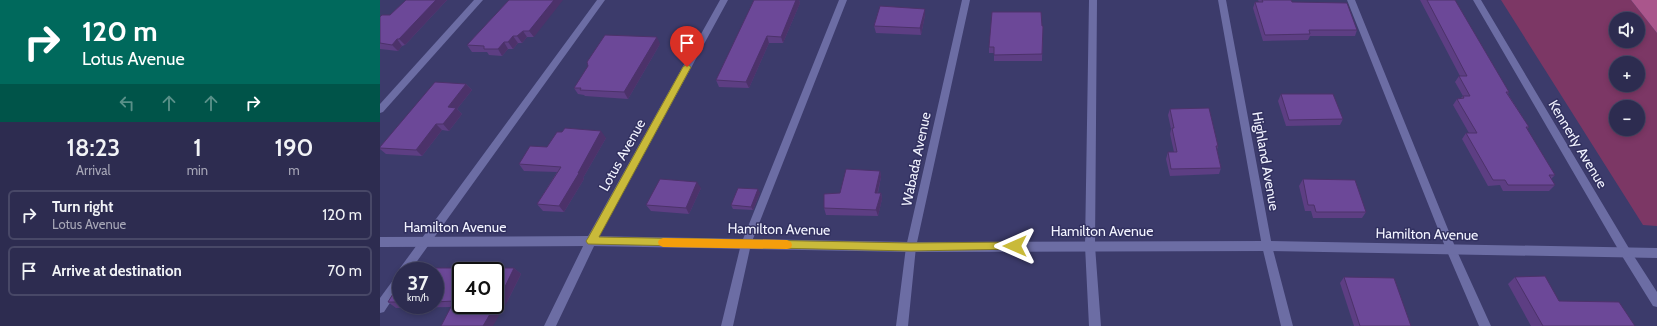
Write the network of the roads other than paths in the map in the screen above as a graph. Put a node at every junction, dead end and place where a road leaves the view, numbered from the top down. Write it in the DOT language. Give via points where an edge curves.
graph roads {
  1 [pos="479,0"];
  2 [pos="601,0"];
  3 [pos="724,0"];
  4 [pos="843,0"];
  5 [pos="966,0"];
  6 [pos="1094,0"];
  7 [pos="1222,0"];
  8 [pos="1351,0"];
  9 [pos="1477,0"];
  10 [pos="380,110"];
  11 [pos="591,241"];
  12 [pos="380,242"];
  13 [pos="424,242"];
  14 [pos="746,244"];
  15 [pos="1090,246"];
  16 [pos="1267,246"];
  17 [pos="911,247"];
  18 [pos="1451,250"];
  19 [pos="1626,253"];
  20 [pos="1657,253"];
  21 [pos="410,262"];
  22 [pos="392,290"];
  23 [pos="1657,302"];
  24 [pos="380,308"];
  25 [pos="550,326"];
  26 [pos="727,326"];
  27 [pos="902,326"];
  28 [pos="1096,326"];
  29 [pos="1287,326"];
  30 [pos="1485,326"];
  1 -- 10 [label="street"];
  2 -- 13 [label="street"];
  3 -- 11 [label="street, Lotus Avenue"];
  4 -- 14 [label="street"];
  5 -- 17 [label="street, Wabada Avenue"];
  6 -- 15 [label="street"];
  7 -- 16 [label="street, Highland Avenue"];
  8 -- 18 [label="street"];
  9 -- 19 [label="street, Kennerly Avenue"];
  11 -- 13 [label="street, Hamilton Avenue"];
  11 -- 14 [label="street, Hamilton Avenue"];
  11 -- 25 [label="street, Lotus Avenue"];
  12 -- 13 [label="street, Hamilton Avenue"];
  13 -- 21 [label="street"];
  14 -- 17 [label="street, Hamilton Avenue"];
  14 -- 26 [label="street"];
  15 -- 16 [label="street, Hamilton Avenue"];
  15 -- 17 [label="street, Hamilton Avenue"];
  15 -- 28 [label="street"];
  16 -- 18 [label="street, Hamilton Avenue"];
  16 -- 29 [label="street, Highland Avenue"];
  17 -- 27 [label="street, Wabada Avenue"];
  18 -- 19 [label="street, Hamilton Avenue"];
  18 -- 30 [label="street"];
  19 -- 20 [label="street, Hamilton Avenue"];
  19 -- 23 [label="street, Kennerly Avenue"];
  22 -- 24 [label="street"];
}
